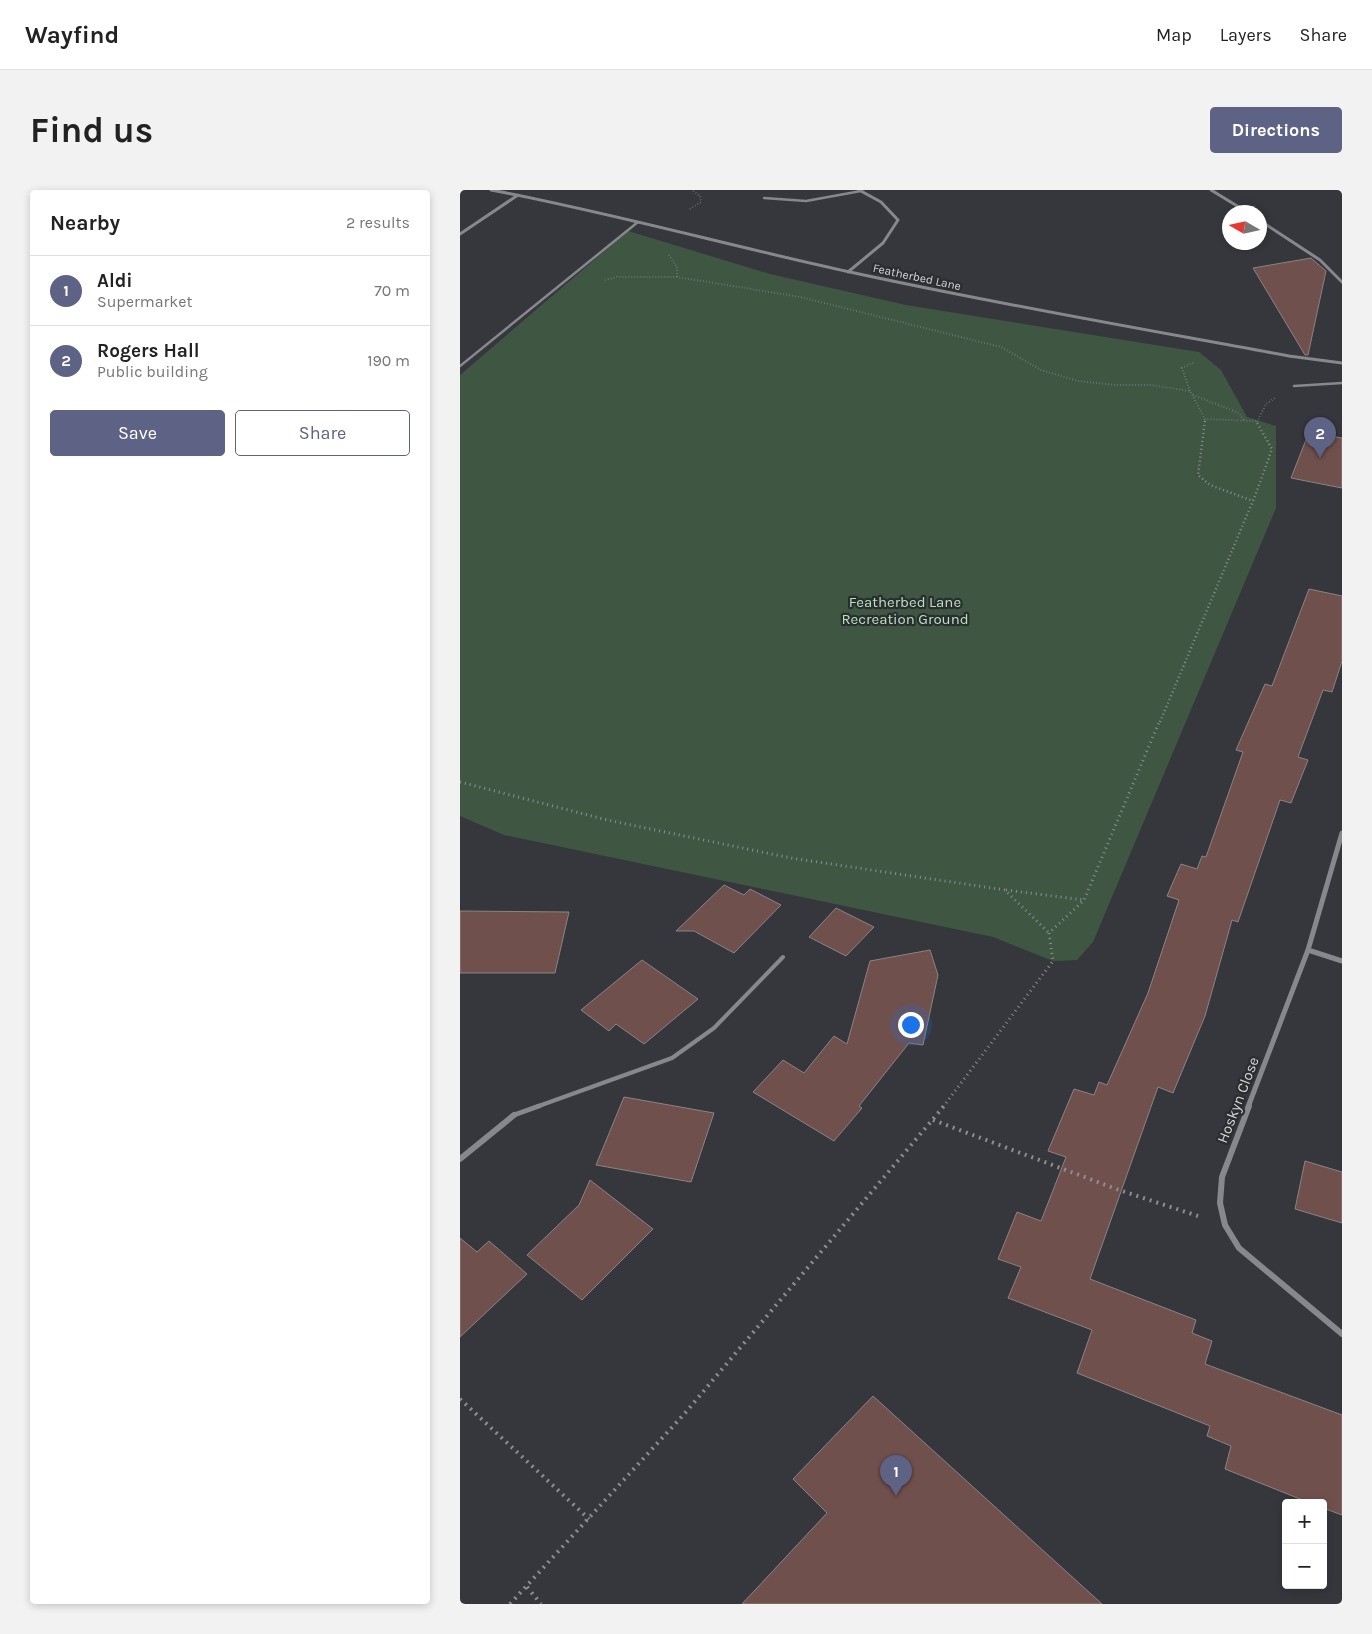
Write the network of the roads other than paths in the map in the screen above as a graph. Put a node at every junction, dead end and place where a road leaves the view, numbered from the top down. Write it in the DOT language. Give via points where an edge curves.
graph roads {
  1 [pos="491,190"];
  2 [pos="860,190"];
  3 [pos="1211,190"];
  4 [pos="518,195"];
  5 [pos="764,198"];
  6 [pos="1236,205"];
  7 [pos="638,222"];
  8 [pos="1267,225"];
  9 [pos="460,234"];
  10 [pos="848,272"];
  11 [pos="1342,282"];
  12 [pos="1342,363"];
  13 [pos="460,366"];
  14 [pos="1342,383"];
  15 [pos="1294,386"];
  16 [pos="1342,833"];
  17 [pos="1308,950"];
  18 [pos="783,957"];
  19 [pos="1342,961"];
  20 [pos="514,1115"];
  21 [pos="460,1159"];
  22 [pos="1342,1334"];
  1 -- 4 [label="street, Featherbed Lane"];
  2 -- 5 [label="lane" via="806,201"];
  2 -- 10 [label="street" via="881,202 898,220 883,243"];
  3 -- 6 [label="street"];
  4 -- 7 [label="street, Featherbed Lane"];
  4 -- 9 [label="street"];
  7 -- 10 [label="street, Featherbed Lane"];
  7 -- 13 [label="lane"];
  8 -- 11 [label="street" via="1320,260"];
  10 -- 12 [label="street, Featherbed Lane" via="950,294"];
  14 -- 15 [label="lane"];
  16 -- 17 [label="street, Hoskyn Close"];
  17 -- 19 [label="street"];
  17 -- 22 [label="street, Hoskyn Close" via="1222,1178 1220,1203 1225,1225 1239,1248"];
  18 -- 20 [label="lane" via="714,1028 672,1058"];
  20 -- 21 [label="street"];
}
